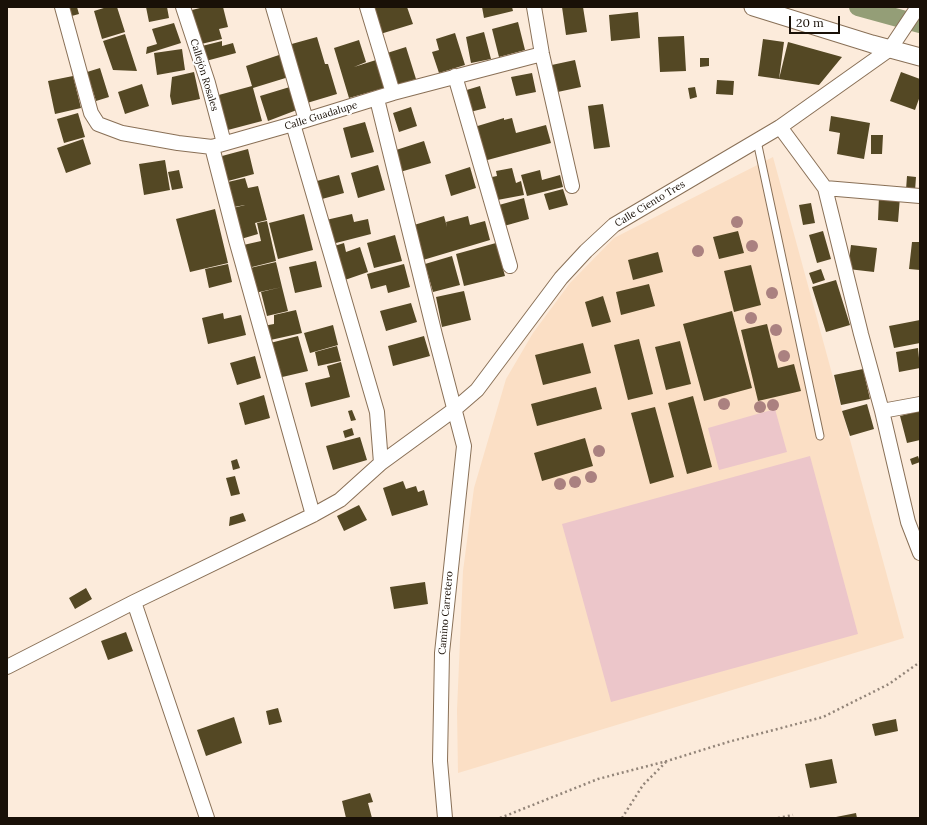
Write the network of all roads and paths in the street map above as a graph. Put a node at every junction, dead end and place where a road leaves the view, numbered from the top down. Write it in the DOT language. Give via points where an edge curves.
graph roads {
  1 [pos="62,7"];
  2 [pos="183,7"];
  3 [pos="273,7"];
  4 [pos="367,7"];
  5 [pos="534,7"];
  6 [pos="753,7"];
  7 [pos="917,7"];
  8 [pos="893,45"];
  9 [pos="542,54"];
  10 [pos="920,57"];
  11 [pos="455,76"];
  12 [pos="393,93"];
  13 [pos="377,98"];
  14 [pos="300,122"];
  15 [pos="780,127"];
  16 [pos="757,141"];
  17 [pos="218,145"];
  18 [pos="572,186"];
  19 [pos="825,188"];
  20 [pos="920,196"];
  21 [pos="510,266"];
  22 [pos="920,404"];
  23 [pos="455,409"];
  24 [pos="882,411"];
  25 [pos="820,436"];
  26 [pos="381,463"];
  27 [pos="312,515"];
  28 [pos="914,521"];
  29 [pos="920,553"];
  30 [pos="134,602"];
  31 [pos="920,662"];
  32 [pos="7,667"];
  33 [pos="667,760"];
  34 [pos="793,815"];
  35 [pos="207,818"];
  36 [pos="445,818"];
  37 [pos="500,818"];
  38 [pos="622,818"];
  39 [pos="778,818"];
  1 -- 17 [label="street, Calle Guadalupe" via="92,113 98,124 122,133 178,143"];
  2 -- 17 [label="street, Callejón Rosales" via="208,83"];
  3 -- 14 [label="street"];
  4 -- 12 [label="street"];
  5 -- 9 [label="street"];
  6 -- 8 [label="street"];
  7 -- 8 [label="street"];
  8 -- 10 [label="street"];
  8 -- 15 [label="street, Calle Ciento Tres"];
  9 -- 11 [label="street, Calle Guadalupe"];
  9 -- 18 [label="street"];
  11 -- 12 [label="street, Calle Guadalupe"];
  11 -- 21 [label="street"];
  12 -- 13 [label="street, Calle Guadalupe"];
  13 -- 14 [label="street, Calle Guadalupe"];
  13 -- 23 [label="street, Camino Carretero"];
  14 -- 17 [label="street, Calle Guadalupe"];
  14 -- 26 [label="street" via="376,412"];
  15 -- 16 [label="street, Calle Ciento Tres"];
  15 -- 19 [label="street"];
  16 -- 23 [label="street, Calle Ciento Tres" via="614,225 561,278 477,390"];
  16 -- 25 [label="lane"];
  17 -- 27 [label="street, Callejón Rosales" via="236,240"];
  19 -- 20 [label="street"];
  19 -- 24 [label="street"];
  22 -- 24 [label="street"];
  23 -- 26 [label="street, Calle Ciento Tres"];
  23 -- 36 [label="street, Camino Carretero" via="464,446 442,653 440,762"];
  24 -- 28 [label="street"];
  26 -- 27 [label="street, Calle Ciento Tres" via="340,500"];
  27 -- 30 [label="street, Calle Ciento Tres"];
  28 -- 29 [label="street"];
  30 -- 32 [label="street, Calle Ciento Tres"];
  30 -- 35 [label="street"];
  31 -- 33 [label="path" via="889,684 824,717"];
  33 -- 37 [label="path" via="598,779"];
  33 -- 38 [label="path" via="643,785"];
  34 -- 39 [label="path"];
}
